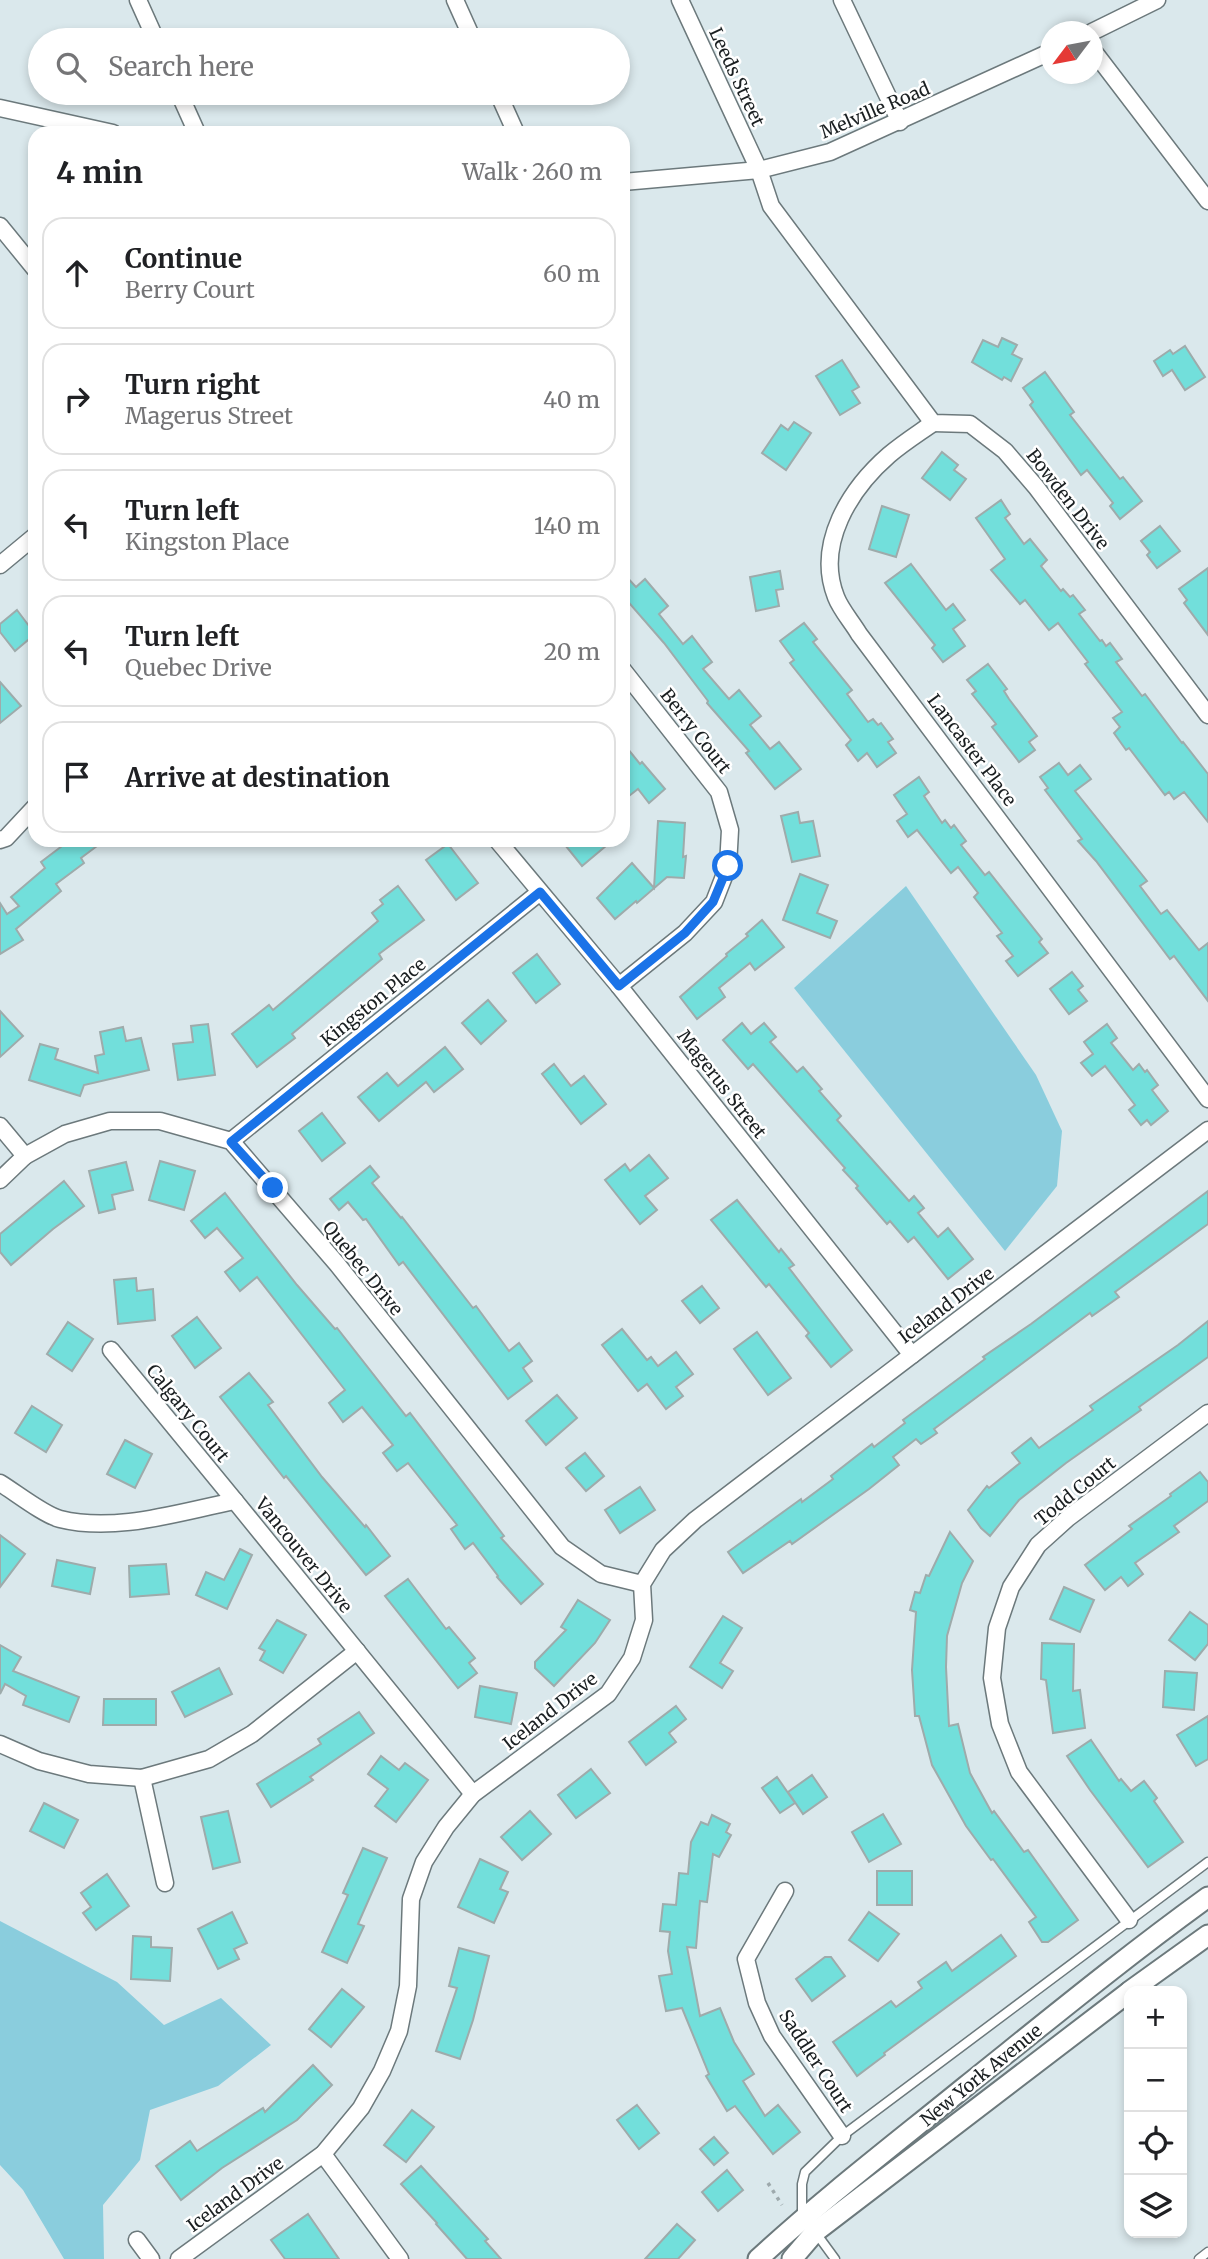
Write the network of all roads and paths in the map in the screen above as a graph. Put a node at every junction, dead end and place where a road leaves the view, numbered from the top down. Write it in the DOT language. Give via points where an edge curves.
graph roads {
  1 [pos="138,0"];
  2 [pos="455,0"];
  3 [pos="680,0"];
  4 [pos="842,0"];
  5 [pos="1157,0"];
  6 [pos="1103,27"];
  7 [pos="151,28"];
  8 [pos="468,28"];
  9 [pos="1040,57"];
  10 [pos="1103,63"];
  11 [pos="184,105"];
  12 [pos="503,105"];
  13 [pos="0,108"];
  14 [pos="900,122"];
  15 [pos="81,126"];
  16 [pos="194,126"];
  17 [pos="513,126"];
  18 [pos="759,170"];
  19 [pos="630,181"];
  20 [pos="1208,201"];
  21 [pos="0,226"];
  22 [pos="28,260"];
  23 [pos="933,423"];
  24 [pos="28,543"];
  25 [pos="0,565"];
  26 [pos="630,679"];
  27 [pos="1208,715"];
  28 [pos="28,814"];
  29 [pos="0,840"];
  30 [pos="503,847"];
  31 [pos="540,892"];
  32 [pos="619,986"];
  33 [pos="1208,1099"];
  34 [pos="0,1126"];
  35 [pos="1208,1130"];
  36 [pos="231,1142"];
  37 [pos="25,1156"];
  38 [pos="0,1180"];
  39 [pos="111,1350"];
  40 [pos="912,1355"];
  41 [pos="1208,1413"];
  42 [pos="0,1483"];
  43 [pos="235,1501"];
  44 [pos="642,1584"];
  45 [pos="358,1651"];
  46 [pos="0,1744"];
  47 [pos="142,1778"];
  48 [pos="473,1794"];
  49 [pos="1208,1863"];
  50 [pos="165,1883"];
  51 [pos="785,1892"];
  52 [pos="1208,1897"];
  53 [pos="1129,1920"];
  54 [pos="1208,1935"];
  55 [pos="1138,1986"];
  56 [pos="1124,1996"];
  57 [pos="842,2136"];
  58 [pos="323,2154"];
  59 [pos="768,2183"];
  60 [pos="782,2204"];
  61 [pos="808,2226"];
  62 [pos="137,2240"];
  63 [pos="1208,2252"];
  64 [pos="151,2259"];
  65 [pos="179,2259"];
  66 [pos="400,2259"];
  67 [pos="758,2259"];
  68 [pos="792,2259"];
  69 [pos="835,2259"];
  70 [pos="1199,2259"];
  1 -- 7 [label="street"];
  2 -- 8 [label="street"];
  3 -- 18 [label="street, Leeds Street"];
  4 -- 14 [label="street"];
  5 -- 6 [label="street"];
  9 -- 14 [label="street, Melville Road"];
  10 -- 20 [label="street"];
  11 -- 16 [label="street"];
  12 -- 17 [label="street"];
  13 -- 15 [label="street"];
  14 -- 18 [label="street, Melville Road" via="830,152"];
  18 -- 19 [label="street, Melville Road"];
  18 -- 23 [label="street" via="771,206"];
  21 -- 22 [label="street"];
  23 -- 27 [label="street, Bowden Drive" via="970,424 1005,451"];
  23 -- 33 [label="street, Lancaster Place" via="889,455 862,483 836,523 828,559 836,597 859,634"];
  24 -- 25 [label="street"];
  26 -- 32 [label="street, Berry Court" via="719,792 730,830 728,866 713,902 685,933"];
  28 -- 29 [label="street"];
  30 -- 31 [label="street, Magerus Street"];
  31 -- 32 [label="street, Magerus Street"];
  31 -- 36 [label="street, Kingston Place"];
  32 -- 40 [label="street, Magerus Street"];
  34 -- 37 [label="street"];
  35 -- 40 [label="street, Iceland Drive"];
  36 -- 37 [label="street" via="160,1121 110,1121 65,1134"];
  36 -- 44 [label="street, Quebec Drive" via="337,1264 562,1547 601,1574"];
  37 -- 38 [label="street"];
  39 -- 43 [label="street, Calgary Court"];
  40 -- 44 [label="street, Iceland Drive" via="695,1520 663,1550"];
  41 -- 53 [label="street, Todd Court" via="1068,1517 1038,1545 1011,1587 997,1628 992,1678 1000,1724 1019,1772"];
  42 -- 43 [label="street, Vancouver Drive" via="57,1518 98,1525"];
  43 -- 45 [label="street, Vancouver Drive"];
  44 -- 48 [label="street, Iceland Drive" via="644,1620 632,1658 608,1694"];
  45 -- 47 [label="street" via="252,1734 209,1759"];
  45 -- 48 [label="street, Vancouver Drive"];
  46 -- 47 [label="street" via="39,1761 89,1774"];
  47 -- 50 [label="street"];
  48 -- 58 [label="street, Iceland Drive" via="424,1862 411,1899 408,1986 399,2031 361,2108"];
  49 -- 53 [label="lane"];
  51 -- 57 [label="street, Saddler Court" via="746,1959 757,2003 772,2036"];
  52 -- 61 [label="street, New York Avenue" via="1143,1944"];
  53 -- 57 [label="lane"];
  54 -- 55 [label="street, New York Avenue"];
  56 -- 61 [label="street, New York Avenue"];
  57 -- 61 [label="lane" via="805,2172 802,2185"];
  58 -- 65 [label="street, Iceland Drive"];
  58 -- 66 [label="street"];
  59 -- 60 [label="path"];
  61 -- 67 [label="street, New York Avenue"];
  61 -- 68 [label="street, New York Avenue"];
  61 -- 69 [label="lane"];
  62 -- 64 [label="street"];
  63 -- 70 [label="lane"];
}
